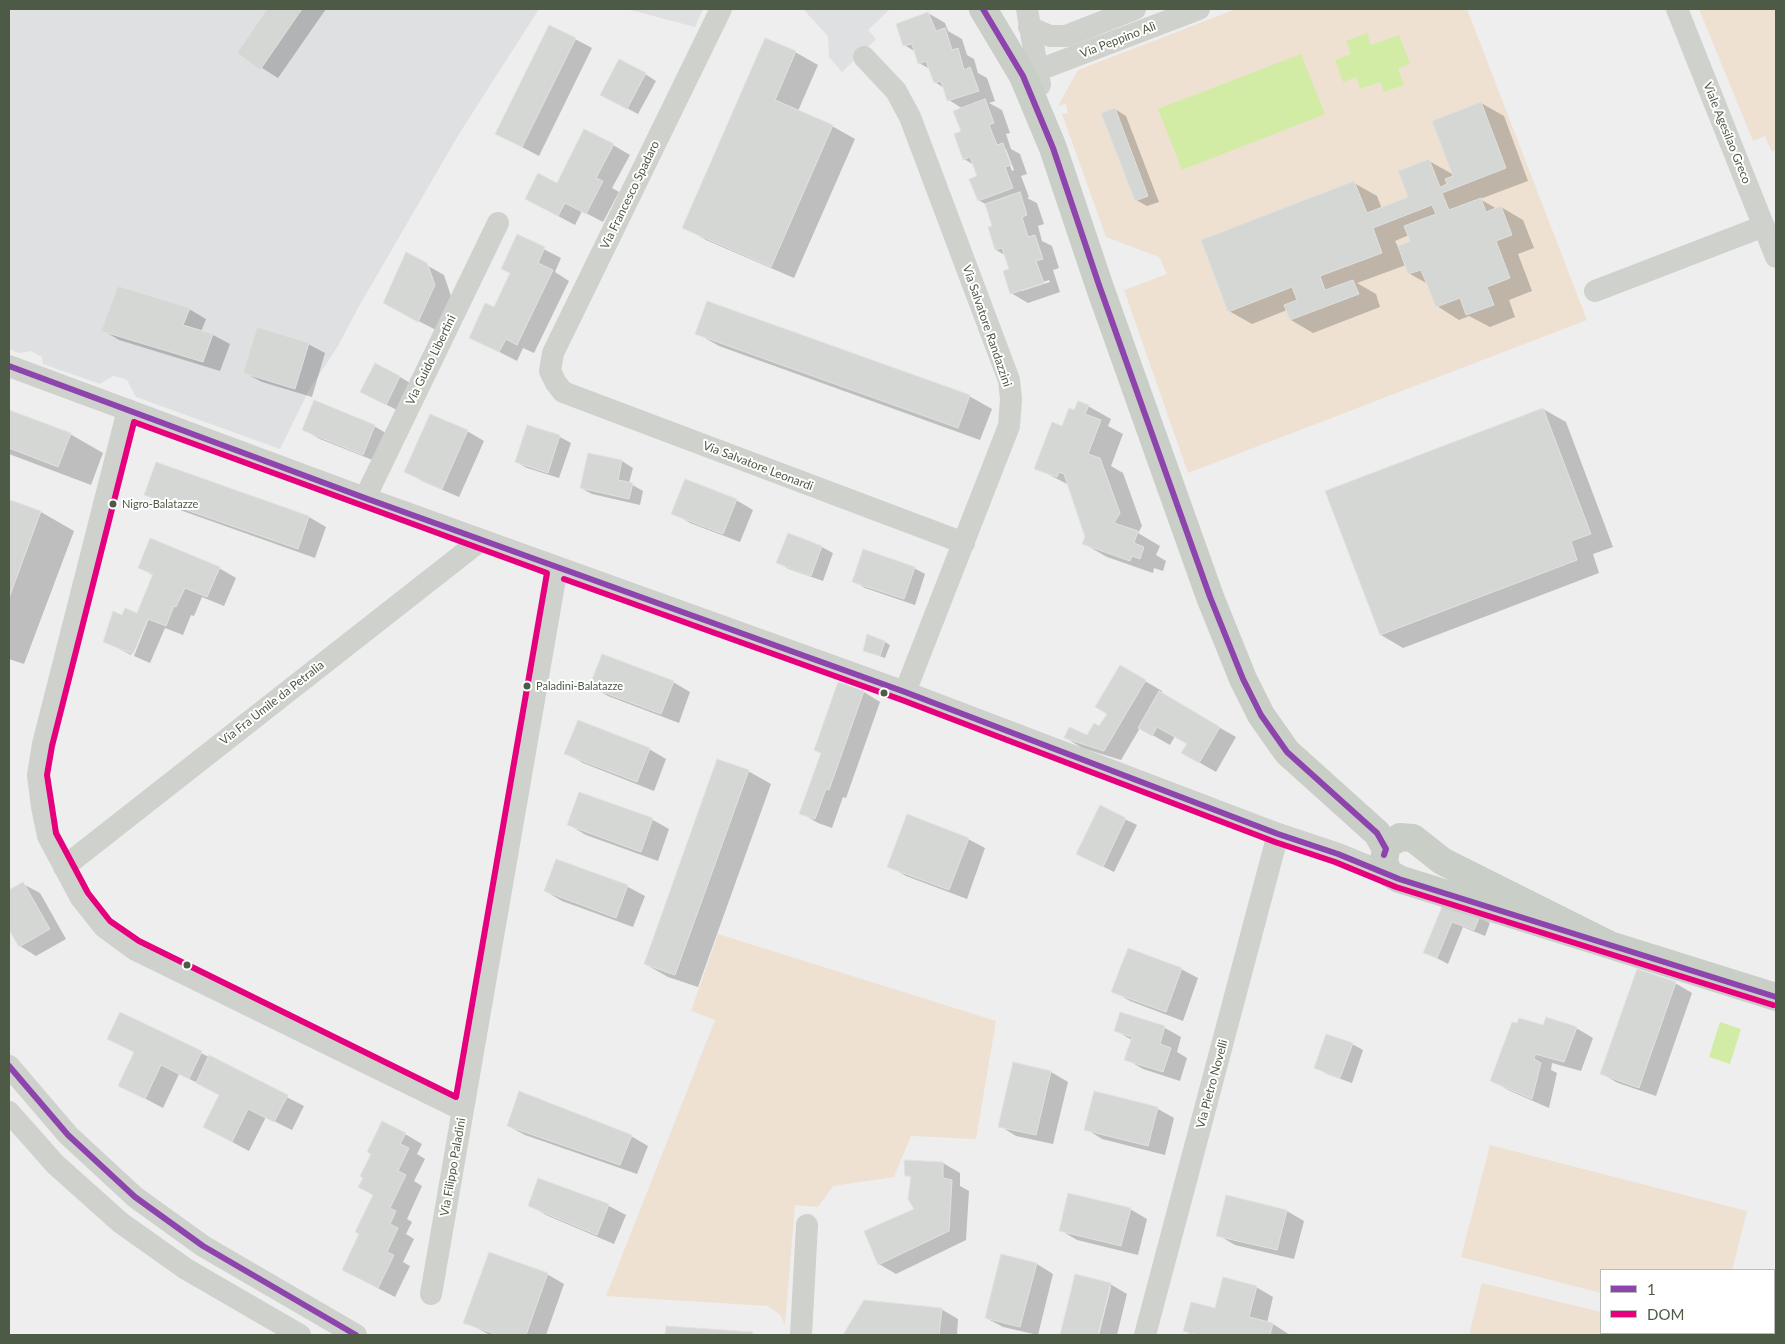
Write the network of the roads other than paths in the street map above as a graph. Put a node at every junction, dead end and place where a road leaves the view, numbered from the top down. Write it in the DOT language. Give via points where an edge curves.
graph roads {
  1 [pos="721,9"];
  2 [pos="983,9"];
  3 [pos="1135,9"];
  4 [pos="1199,9"];
  5 [pos="1677,9"];
  6 [pos="1028,18"];
  7 [pos="864,57"];
  8 [pos="1030,74"];
  9 [pos="498,223"];
  10 [pos="1764,226"];
  11 [pos="1776,257"];
  12 [pos="1595,291"];
  13 [pos="9,366"];
  14 [pos="556,383"];
  15 [pos="128,410"];
  16 [pos="365,498"];
  17 [pos="481,540"];
  18 [pos="964,543"];
  19 [pos="557,566"];
  20 [pos="905,692"];
  21 [pos="1278,834"];
  22 [pos="1400,857"];
  23 [pos="64,867"];
  24 [pos="1608,944"];
  25 [pos="1776,997"];
  26 [pos="9,1066"];
  27 [pos="463,1110"];
  28 [pos="9,1112"];
  29 [pos="807,1225"];
  30 [pos="431,1294"];
  31 [pos="300,1335"];
  32 [pos="356,1335"];
  33 [pos="800,1335"];
  34 [pos="1145,1335"];
  1 -- 14 [label="street, Via Francesco Spadaro" via="553,353 550,371"];
  2 -- 8 [label="main road"];
  3 -- 6 [label="street, Via Peppino Alì" via="1066,36 1050,36"];
  4 -- 8 [label="street, Via Peppino Alì"];
  5 -- 10 [label="street, Viale Agesilao Greco"];
  6 -- 8 [label="street"];
  7 -- 18 [label="street, Via Salvatore Randazzini" via="896,90 910,117 1008,380 1011,400 1009,426"];
  8 -- 22 [label="main road" via="1098,285 1210,597 1243,678 1261,714 1288,752"];
  9 -- 16 [label="street, Via Guido Libertini"];
  10 -- 11 [label="street, Viale Agesilao Greco"];
  10 -- 12 [label="street"];
  13 -- 15 [label="street"];
  14 -- 18 [label="street, Via Salvatore Leonardi" via="563,392"];
  15 -- 16 [label="street"];
  15 -- 23 [label="street" via="39,767 48,836"];
  16 -- 17 [label="street"];
  17 -- 19 [label="street"];
  17 -- 23 [label="street, Via Fra Umile da Petralia"];
  18 -- 20 [label="street, Via Salvatore Randazzini"];
  19 -- 20 [label="street"];
  19 -- 27 [label="street, Via Filippo Paladini"];
  20 -- 21 [label="street"];
  21 -- 22 [label="street" via="1338,854"];
  21 -- 34 [label="street, Via Pietro Novelli"];
  22 -- 24 [label="main road" via="1528,920"];
  22 -- 24 [label="main road" via="1442,861"];
  23 -- 27 [label="street" via="81,898 104,927 134,949"];
  24 -- 25 [label="main road"];
  26 -- 32 [label="street" via="68,1135 135,1197 203,1246"];
  27 -- 30 [label="street, Via Filippo Paladini"];
  28 -- 31 [label="street" via="55,1164 121,1223 186,1269"];
  29 -- 33 [label="street"];
}
